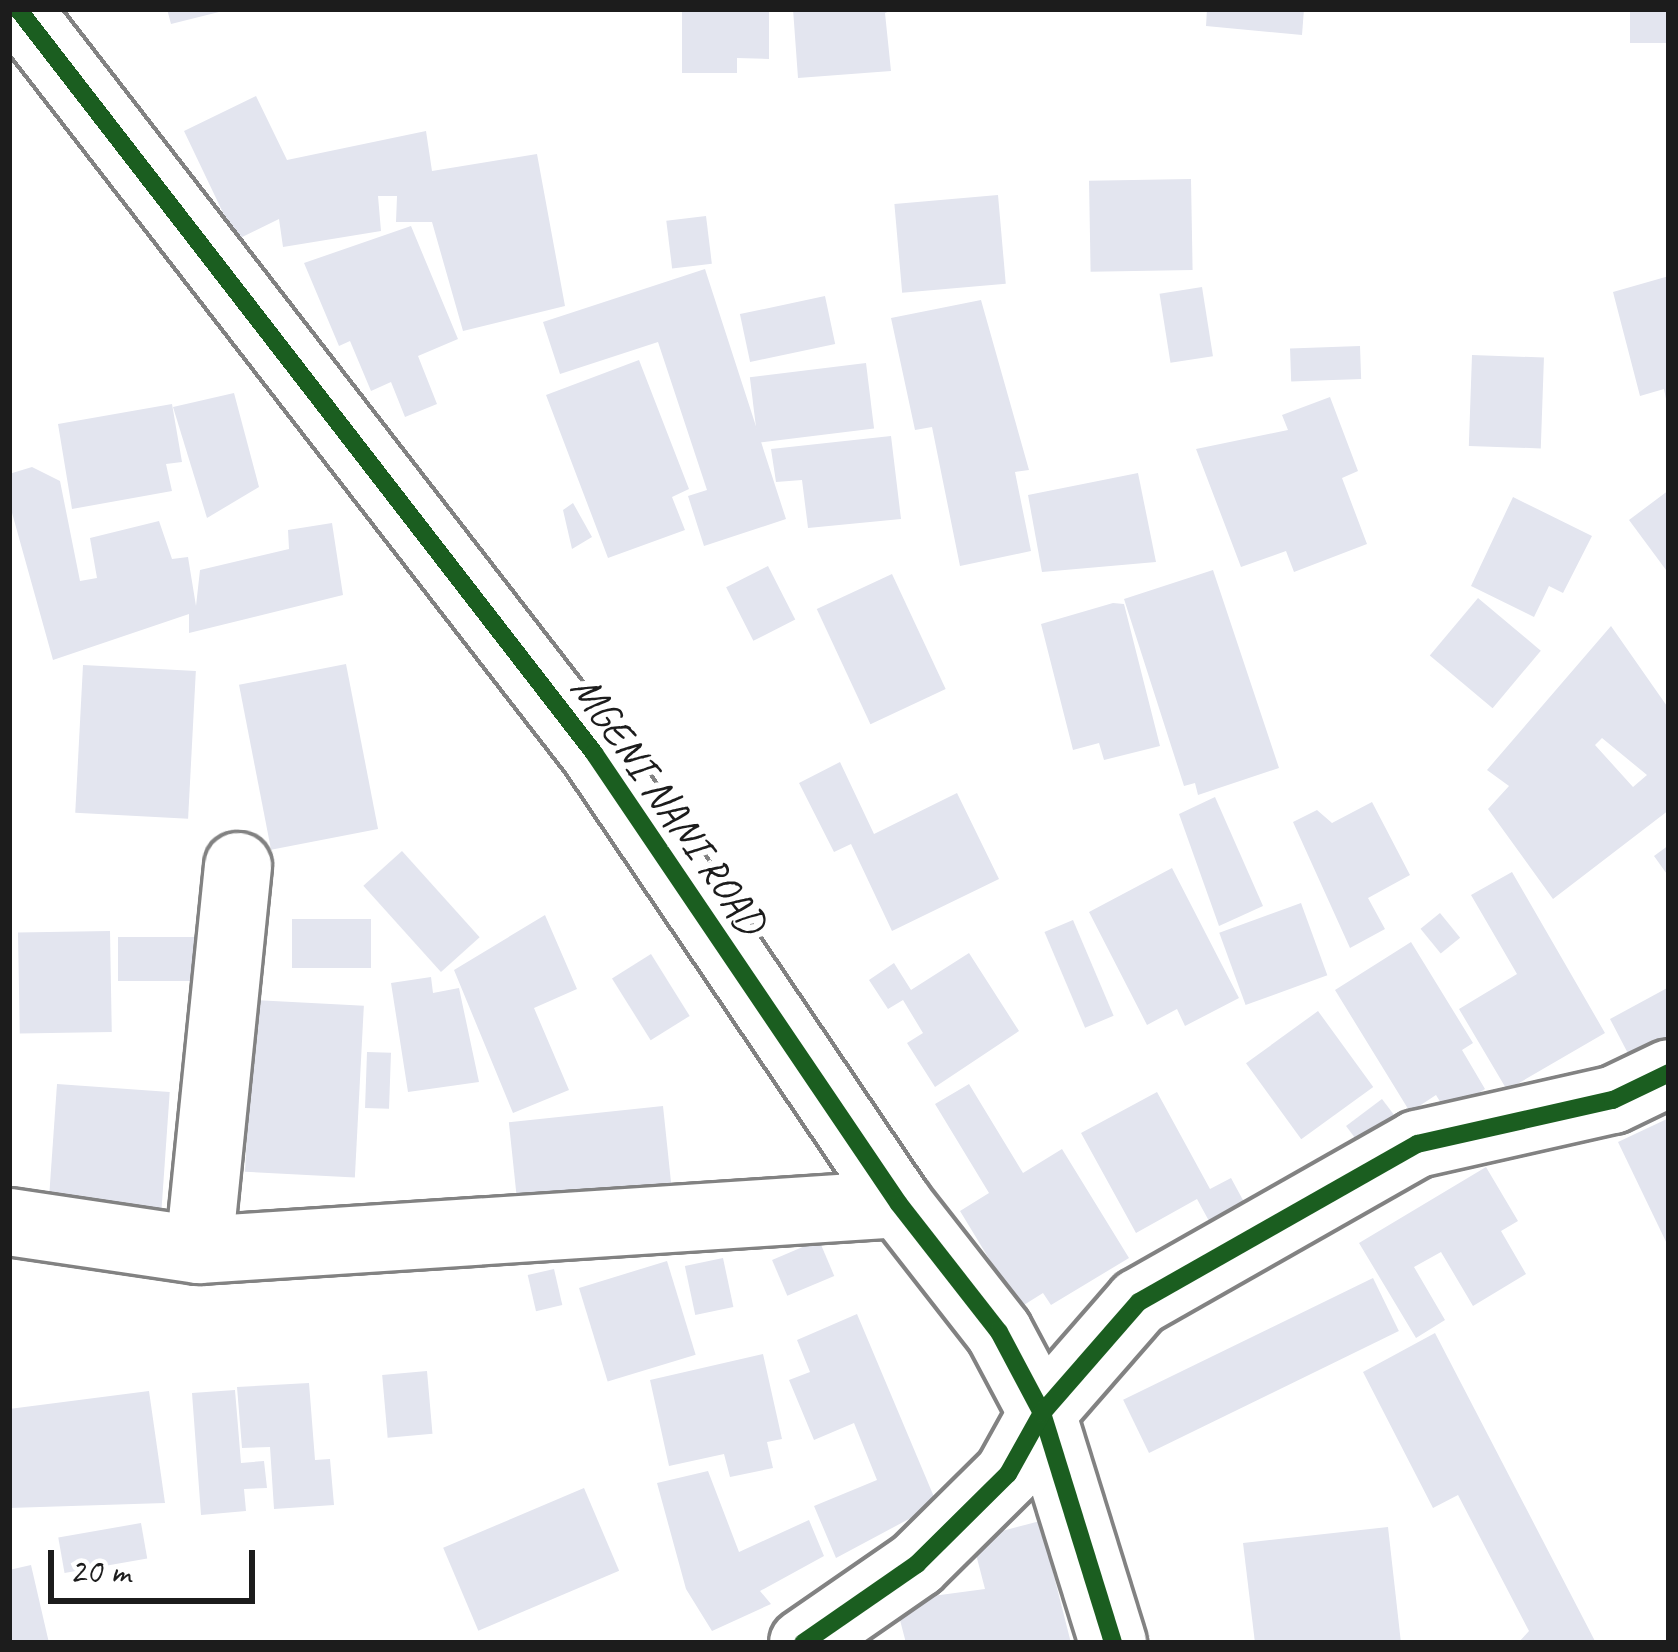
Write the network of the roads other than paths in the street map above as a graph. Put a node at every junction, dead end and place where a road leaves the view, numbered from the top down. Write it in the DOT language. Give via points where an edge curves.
graph roads {
  1 [pos="18,9"];
  2 [pos="238,866"];
  3 [pos="1669,1073"];
  4 [pos="899,1204"];
  5 [pos="9,1222"];
  6 [pos="199,1250"];
  7 [pos="1042,1413"];
  8 [pos="803,1643"];
  9 [pos="1113,1643"];
  1 -- 4 [label="street, MGENI NANI ROAD" via="594,752"];
  2 -- 6 [label="street"];
  3 -- 7 [label="street" via="1613,1100 1418,1144 1139,1302"];
  4 -- 6 [label="street"];
  4 -- 7 [label="street, MGENI NANI ROAD" via="999,1332"];
  5 -- 6 [label="street"];
  7 -- 8 [label="street" via="1007,1474 917,1564"];
  7 -- 9 [label="street, MGENI NANI ROAD"];
}
